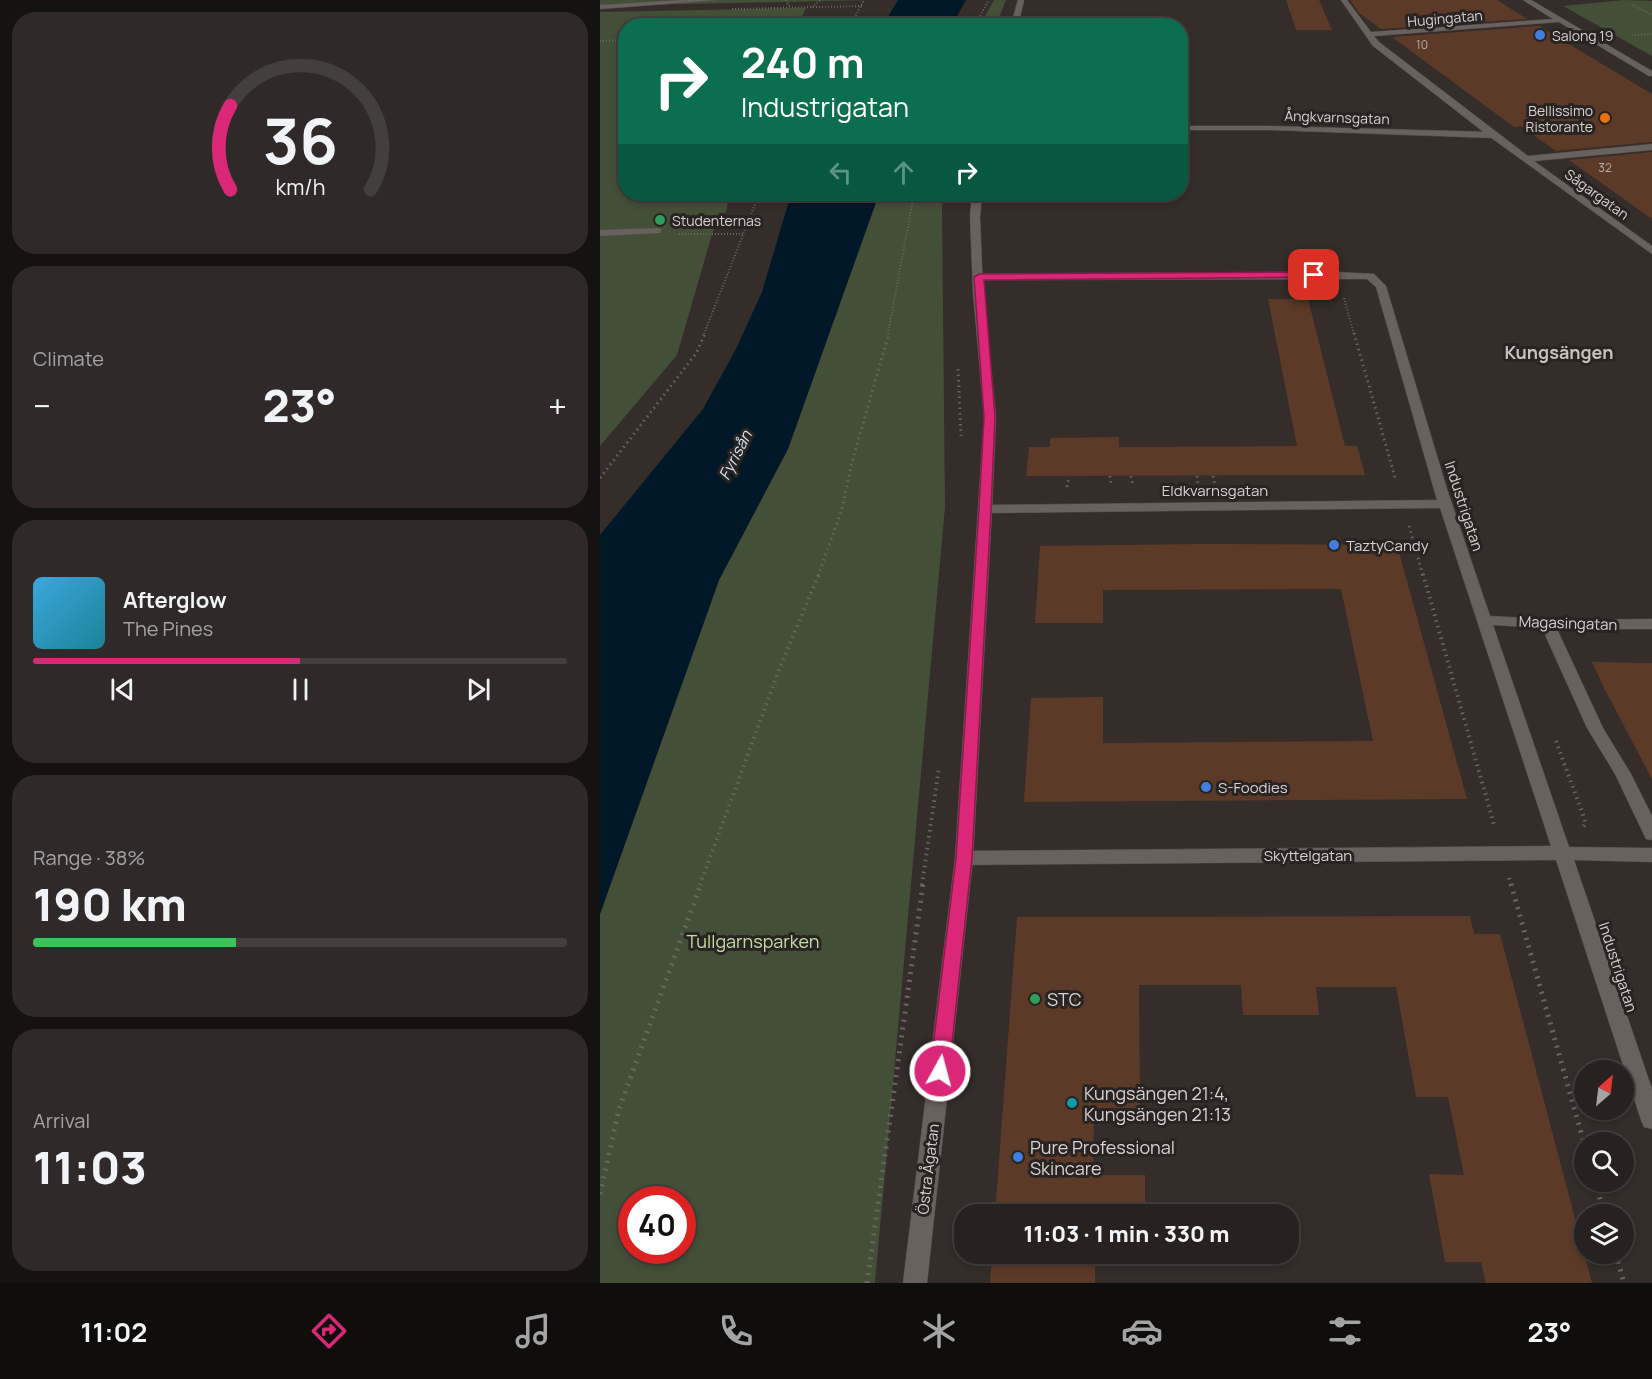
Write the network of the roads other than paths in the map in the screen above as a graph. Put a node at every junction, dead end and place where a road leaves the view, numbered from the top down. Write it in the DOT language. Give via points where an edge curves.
graph roads {
  1 [pos="715,0"];
  2 [pos="1021,0"];
  3 [pos="1344,0"];
  4 [pos="1526,0"];
  5 [pos="600,7"];
  6 [pos="1016,18"];
  7 [pos="1560,20"];
  8 [pos="1368,34"];
  9 [pos="1652,74"];
  10 [pos="1188,128"];
  11 [pos="1493,135"];
  12 [pos="1652,147"];
  13 [pos="1526,159"];
  14 [pos="976,201"];
  15 [pos="658,231"];
  16 [pos="600,233"];
  17 [pos="1652,251"];
  18 [pos="979,277"];
  19 [pos="1446,504"];
  20 [pos="985,509"];
  21 [pos="1485,620"];
  22 [pos="1547,624"];
  23 [pos="1652,624"];
  24 [pos="1652,834"];
  25 [pos="1563,853"];
  26 [pos="1652,855"];
  27 [pos="964,858"];
  28 [pos="1652,1120"];
  29 [pos="915,1283"];
  1 -- 5 [label="street"];
  2 -- 6 [label="street"];
  3 -- 8 [label="street"];
  4 -- 7 [label="street"];
  7 -- 8 [label="street, Hugingatan"];
  7 -- 9 [label="street"];
  8 -- 11 [label="street"];
  10 -- 11 [label="street, Ångkvarnsgatan"];
  11 -- 13 [label="street"];
  12 -- 13 [label="street"];
  13 -- 17 [label="street, Sågargatan"];
  14 -- 18 [label="street, Östra Ågatan"];
  15 -- 16 [label="street"];
  18 -- 19 [label="street, Industrigatan" via="1370,276 1381,286"];
  18 -- 20 [label="street, Östra Ågatan" via="990,417"];
  19 -- 20 [label="street, Eldkvarnsgatan"];
  19 -- 21 [label="street, Industrigatan"];
  20 -- 27 [label="street, Östra Ågatan"];
  21 -- 22 [label="street, Magasingatan"];
  21 -- 25 [label="street, Industrigatan"];
  22 -- 23 [label="street, Magasingatan"];
  22 -- 24 [label="street" via="1595,728"];
  25 -- 26 [label="street, Skyttelgatan"];
  25 -- 27 [label="street, Skyttelgatan"];
  25 -- 28 [label="street, Industrigatan"];
  27 -- 29 [label="street, Östra Ågatan"];
}
